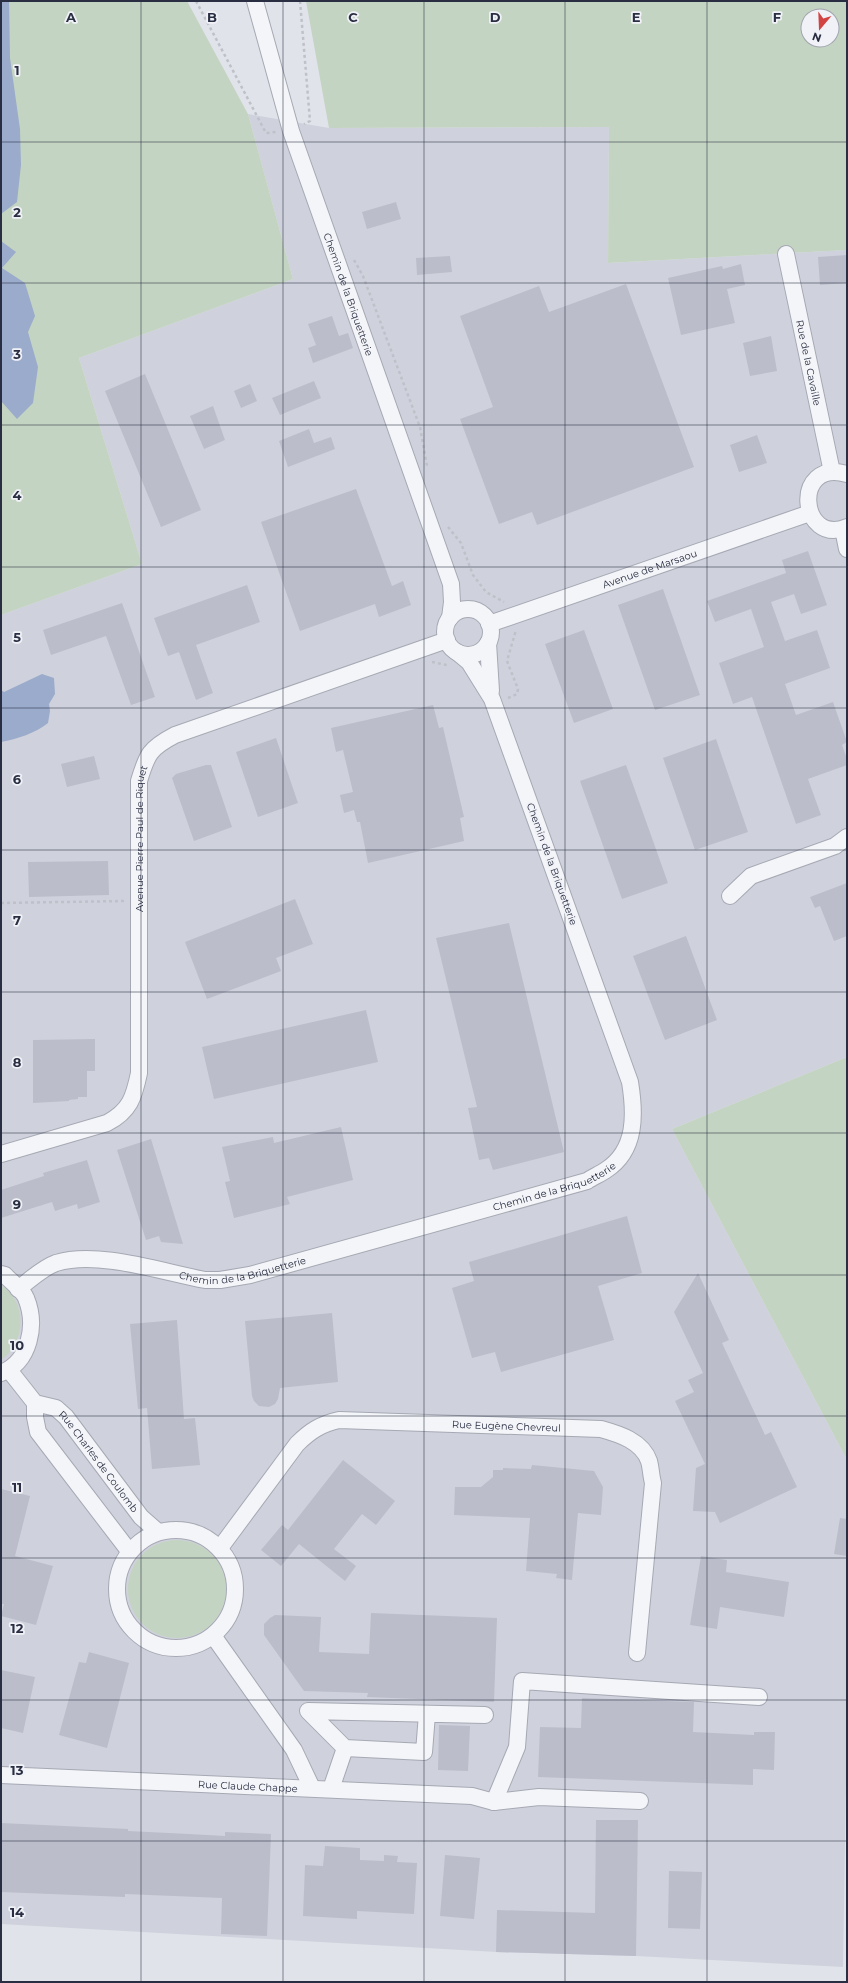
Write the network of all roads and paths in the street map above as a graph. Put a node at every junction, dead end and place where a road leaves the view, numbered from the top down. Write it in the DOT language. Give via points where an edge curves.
graph roads {
  1 [pos="196,1"];
  2 [pos="255,1"];
  3 [pos="300,1"];
  4 [pos="291,131"];
  5 [pos="786,254"];
  6 [pos="839,473"];
  7 [pos="810,512"];
  8 [pos="845,528"];
  9 [pos="847,549"];
  10 [pos="451,584"];
  11 [pos="476,610"];
  12 [pos="450,618"];
  13 [pos="489,624"];
  14 [pos="488,643"];
  15 [pos="452,646"];
  16 [pos="492,699"];
  17 [pos="847,837"];
  18 [pos="730,896"];
  19 [pos="139,900"];
  20 [pos="1,903"];
  21 [pos="1,1154"];
  22 [pos="1,1274"];
  23 [pos="18,1289"];
  24 [pos="5,1372"];
  25 [pos="35,1403"];
  26 [pos="157,1531"];
  27 [pos="220,1548"];
  28 [pos="129,1551"];
  29 [pos="214,1637"];
  30 [pos="637,1653"];
  31 [pos="759,1697"];
  32 [pos="427,1714"];
  33 [pos="485,1715"];
  34 [pos="345,1748"];
  35 [pos="1,1775"];
  36 [pos="312,1788"];
  37 [pos="331,1788"];
  38 [pos="640,1801"];
  39 [pos="494,1802"];
  1 -- 4 [label="path" via="266,133"];
  2 -- 4 [label="street, Chemin de la Briquetterie"];
  3 -- 4 [label="path" via="310,121"];
  4 -- 10 [label="street, Chemin de la Briquetterie"];
  5 -- 6 [label="street, Rue de la Cavaille"];
  6 -- 7 [label="street" via="823,475 811,487 808,500"];
  7 -- 8 [label="street" via="815,521 823,527"];
  7 -- 13 [label="street, Avenue de Marsaou"];
  8 -- 9 [label="street"];
  10 -- 11 [label="street, Chemin de la Briquetterie"];
  10 -- 12 [label="street, Chemin de la Briquetterie"];
  11 -- 12 [label="street" via="462,610"];
  11 -- 13 [label="street, Chemin de la Briquetterie"];
  12 -- 15 [label="street, Chemin de la Briquetterie" via="446,625"];
  13 -- 14 [label="street, Chemin de la Briquetterie"];
  14 -- 15 [label="street" via="478,652 471,654"];
  14 -- 16 [label="street, Chemin de la Briquetterie"];
  15 -- 16 [label="street, Chemin de la Briquetterie" via="469,662"];
  15 -- 19 [label="street, Avenue Pierre Paul de Riquet" via="176,735 156,745 145,760 139,781"];
  16 -- 23 [label="street, Chemin de la Briquetterie" via="630,1082 634,1125 619,1158 607,1170 587,1181 250,1275 205,1280 112,1261 74,1260 56,1263"];
  17 -- 18 [label="street" via="835,846 751,876"];
  19 -- 20 [label="path"];
  19 -- 21 [label="street, Avenue Pierre Paul de Riquet" via="139,1073 134,1095 119,1117 107,1123"];
  22 -- 23 [label="street"];
  23 -- 24 [label="street" via="26,1297 32,1323 26,1350"];
  24 -- 25 [label="street"];
  25 -- 26 [label="street, Rue Charles de Coulomb" via="56,1408 66,1417 141,1517"];
  25 -- 28 [label="street" via="38,1432"];
  26 -- 27 [label="street" via="176,1529 197,1534"];
  26 -- 28 [label="street"];
  27 -- 29 [label="street" via="235,1574 234,1605 226,1622"];
  27 -- 30 [label="street, Rue Eugène Chevreul" via="297,1444 309,1431 323,1424 339,1420 601,1429 622,1435 640,1447 649,1460 653,1483"];
  28 -- 29 [label="street" via="120,1569 116,1599 129,1626 153,1643 182,1648"];
  29 -- 36 [label="street" via="294,1750"];
  31 -- 39 [label="street" via="522,1681 517,1747"];
  32 -- 33 [label="street"];
  32 -- 34 [label="street" via="424,1752"];
  32 -- 34 [label="street" via="308,1711"];
  34 -- 37 [label="street"];
  35 -- 36 [label="street, Rue Claude Chappe"];
  36 -- 37 [label="street, Rue Claude Chappe"];
  37 -- 39 [label="street, Rue Claude Chappe" via="472,1796"];
  38 -- 39 [label="street" via="539,1797"];
}
